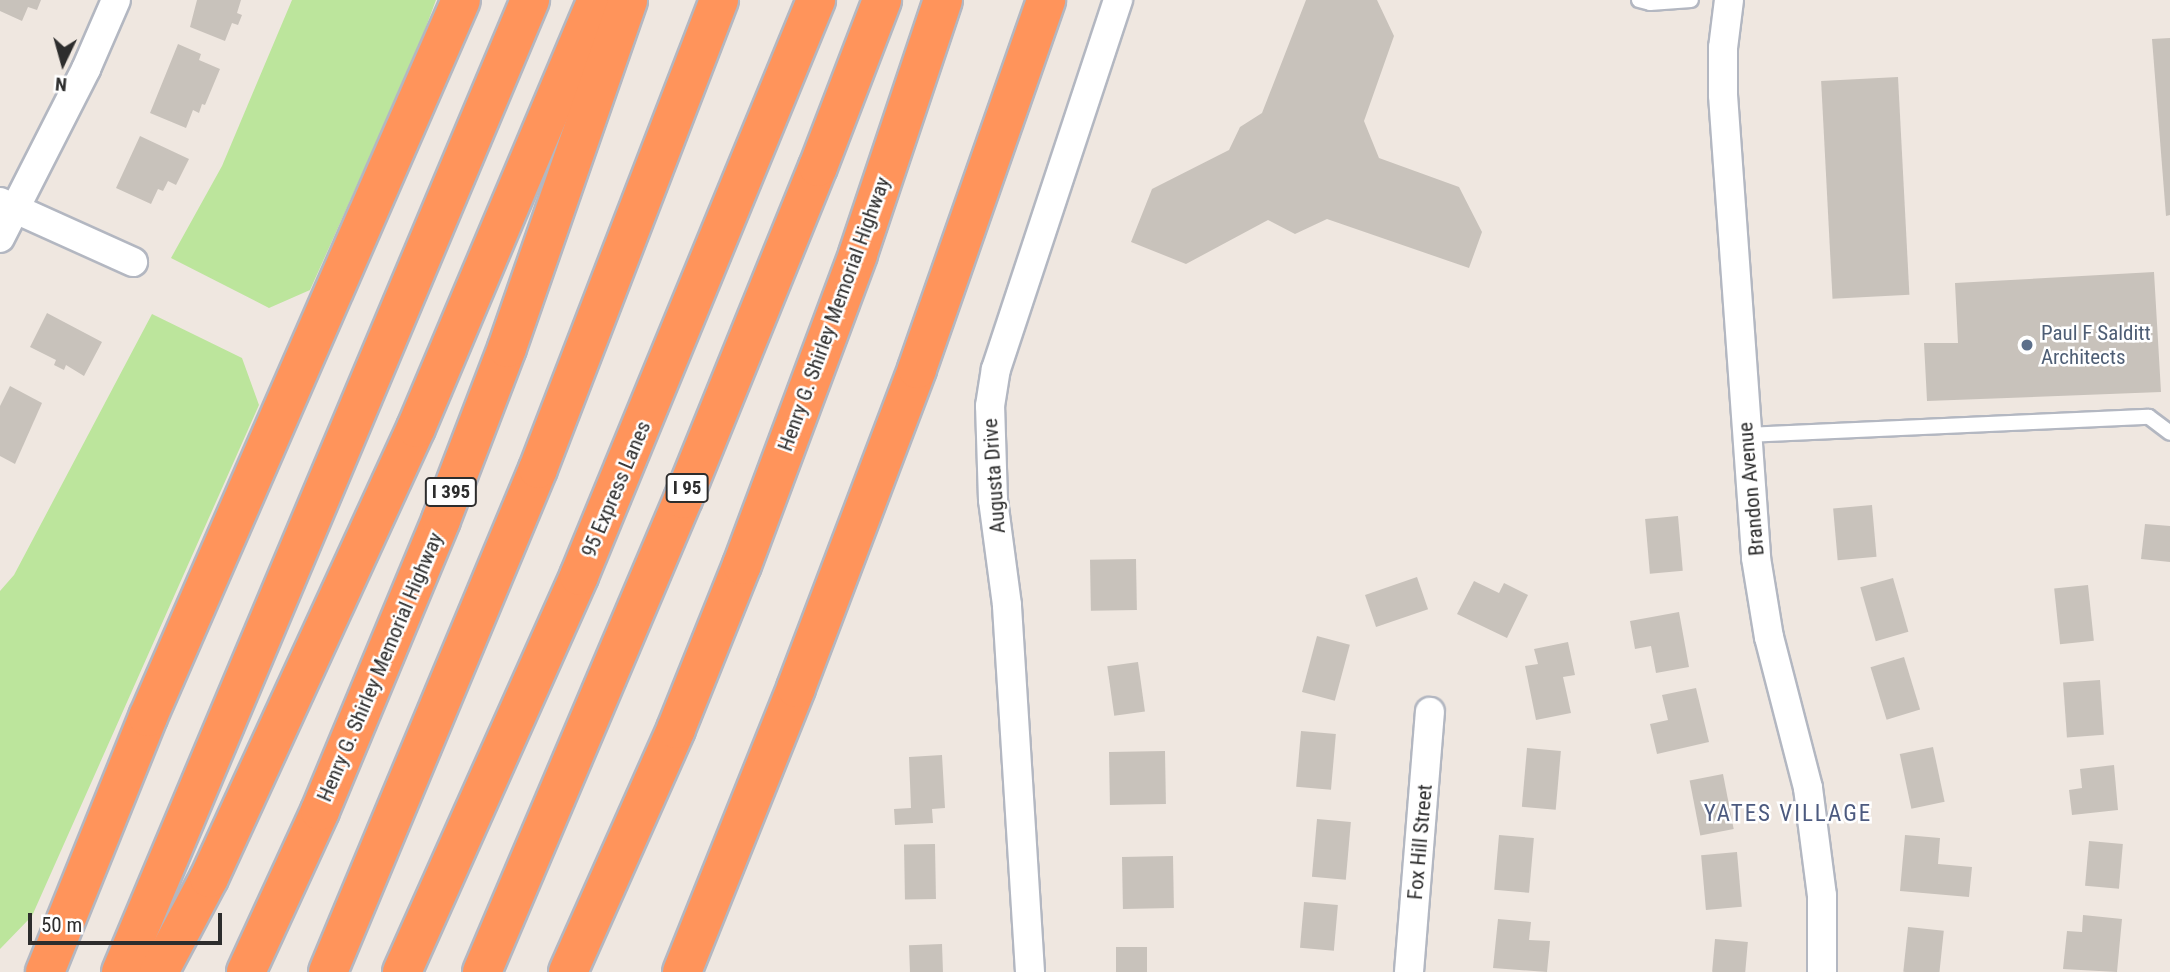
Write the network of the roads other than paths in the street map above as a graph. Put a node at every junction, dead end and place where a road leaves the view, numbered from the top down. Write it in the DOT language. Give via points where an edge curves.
graph roads {
  1 [pos="116,0"];
  2 [pos="461,0"];
  3 [pos="530,0"];
  4 [pos="597,0"];
  5 [pos="628,0"];
  6 [pos="719,0"];
  7 [pos="804,0"];
  8 [pos="816,0"];
  9 [pos="882,0"];
  10 [pos="943,0"];
  11 [pos="1046,0"];
  12 [pos="1118,0"];
  13 [pos="1639,0"];
  14 [pos="1691,0"];
  15 [pos="1728,0"];
  16 [pos="752,161"];
  17 [pos="7,206"];
  18 [pos="0,238"];
  19 [pos="133,262"];
  20 [pos="2170,433"];
  21 [pos="1746,435"];
  22 [pos="1430,712"];
  23 [pos="148,718"];
  24 [pos="569,970"];
  25 [pos="16,972"];
  26 [pos="45,972"];
  27 [pos="121,972"];
  28 [pos="159,972"];
  29 [pos="246,972"];
  30 [pos="328,972"];
  31 [pos="401,972"];
  32 [pos="482,972"];
  33 [pos="682,972"];
  34 [pos="1030,972"];
  35 [pos="1409,972"];
  36 [pos="1822,972"];
  1 -- 17 [label="street" via="86,69"];
  2 -- 23 [label="highway"];
  3 -- 27 [label="highway"];
  4 -- 28 [label="highway" via="416,428 209,878"];
  5 -- 29 [label="highway, Henry G. Shirley Memorial Highway / I 395" via="441,520 320,811"];
  6 -- 30 [label="highway" via="538,469"];
  7 -- 16 [label="highway"];
  8 -- 16 [label="highway, 95 Express Lanes"];
  9 -- 32 [label="highway, I 95" via="682,499"];
  10 -- 24 [label="highway, Henry G. Shirley Memorial Highway" via="858,254 747,552 676,729"];
  11 -- 33 [label="highway" via="847,557"];
  12 -- 34 [label="street, Augusta Drive" via="996,369 989,437 1007,605"];
  13 -- 14 [label="lane"];
  15 -- 21 [label="street, Brandon Avenue" via="1723,95"];
  16 -- 31 [label="highway, 95 Express Lanes" via="579,576"];
  17 -- 18 [label="street"];
  17 -- 19 [label="street"];
  20 -- 21 [label="lane" via="2149,417"];
  21 -- 36 [label="street, Brandon Avenue" via="1756,558 1769,637 1816,838"];
  22 -- 35 [label="street, Fox Hill Street"];
  23 -- 25 [label="highway"];
  23 -- 26 [label="highway"];
}
